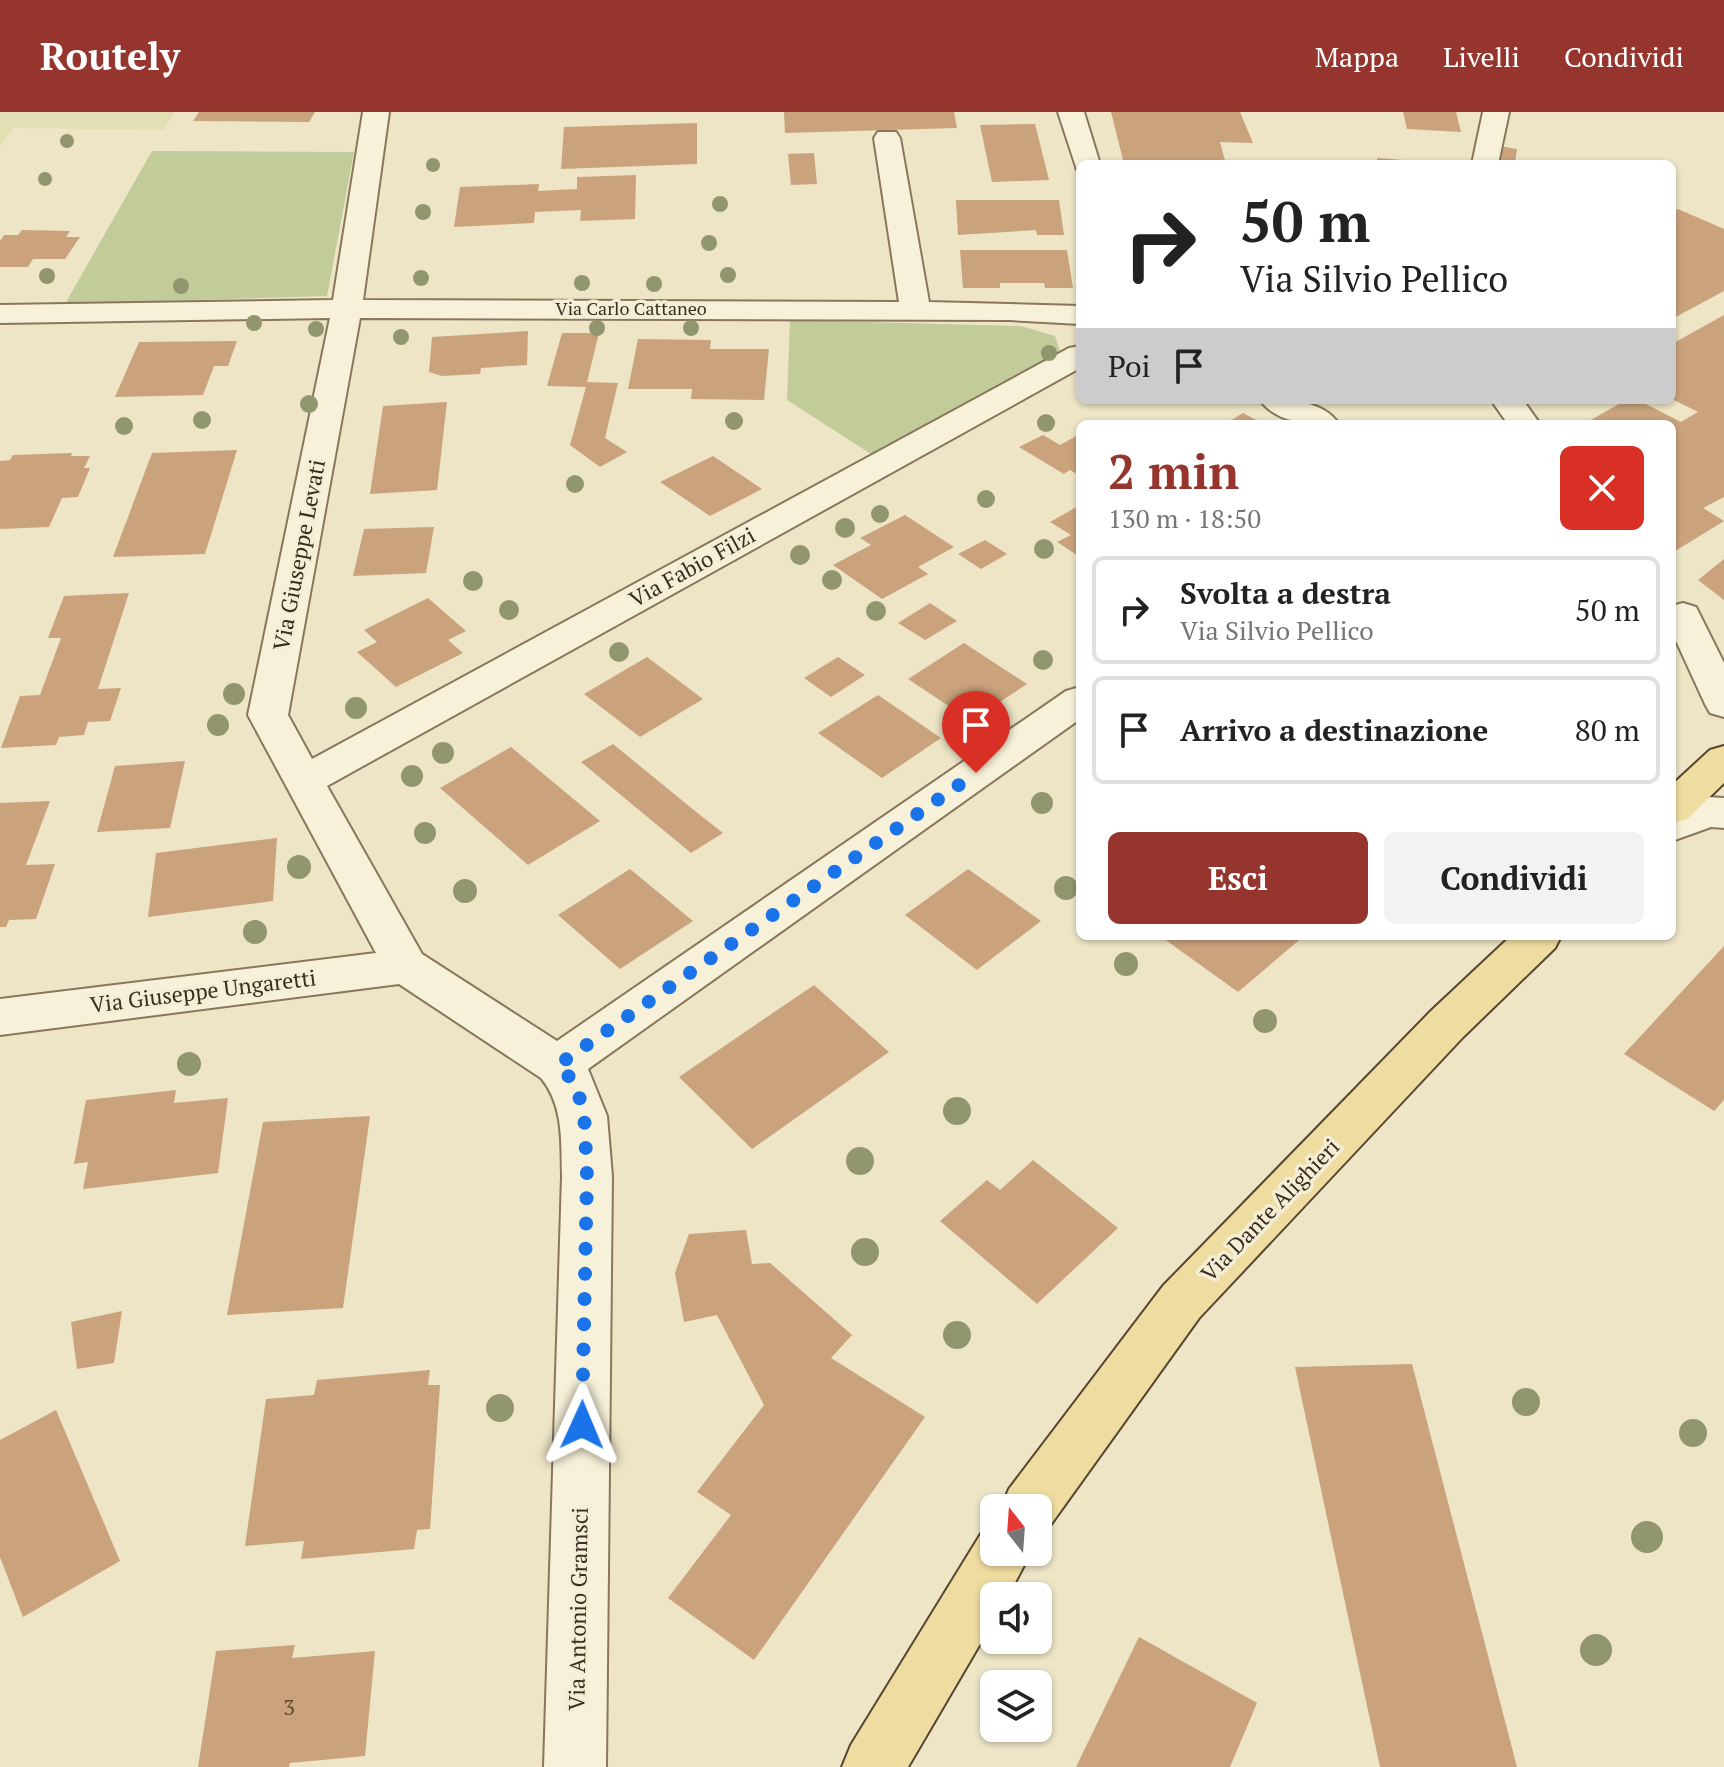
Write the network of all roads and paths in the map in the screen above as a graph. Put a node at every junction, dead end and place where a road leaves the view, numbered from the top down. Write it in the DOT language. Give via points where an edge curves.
graph roads {
  1 [pos="376,112"];
  2 [pos="1071,112"];
  3 [pos="1496,112"];
  4 [pos="887,138"];
  5 [pos="1086,160"];
  6 [pos="1486,160"];
  7 [pos="347,309"];
  8 [pos="915,310"];
  9 [pos="0,314"];
  10 [pos="1076,315"];
  11 [pos="1076,357"];
  12 [pos="1284,404"];
  13 [pos="1315,420"];
  14 [pos="1678,609"];
  15 [pos="1724,645"];
  16 [pos="1076,703"];
  17 [pos="1724,704"];
  18 [pos="1724,760"];
  19 [pos="305,780"];
  20 [pos="1676,805"];
  21 [pos="1724,813"];
  22 [pos="1676,824"];
  23 [pos="1535,940"];
  24 [pos="406,966"];
  25 [pos="0,1017"];
  26 [pos="558,1065"];
  27 [pos="1039,1494"];
  28 [pos="994,1566"];
  29 [pos="575,1767"];
  30 [pos="873,1767"];
  1 -- 7 [label="street, Via Giuseppe Levati"];
  2 -- 5 [label="street"];
  3 -- 6 [label="street"];
  4 -- 8 [label="street"];
  7 -- 8 [label="street, Via Carlo Cattaneo"];
  7 -- 9 [label="street, Via Carlo Cattaneo"];
  7 -- 19 [label="street, Via Giuseppe Levati" via="268,715"];
  8 -- 10 [label="street, Via Carlo Cattaneo"];
  11 -- 19 [label="street, Via Fabio Filzi"];
  12 -- 13 [label="street"];
  14 -- 15 [label="street"];
  14 -- 17 [label="street"];
  16 -- 26 [label="street"];
  18 -- 20 [label="main road"];
  19 -- 24 [label="street, Via Giuseppe Levati"];
  21 -- 22 [label="street" via="1708,812"];
  23 -- 27 [label="main road, Via Dante Alighieri" via="1447,1024 1181,1302"];
  24 -- 25 [label="street, Via Giuseppe Ungaretti"];
  24 -- 26 [label="street, Via Antonio Gramsci"];
  26 -- 29 [label="street, Via Antonio Gramsci" via="574,1082 584,1111 587,1176"];
  28 -- 30 [label="main road"];
}
